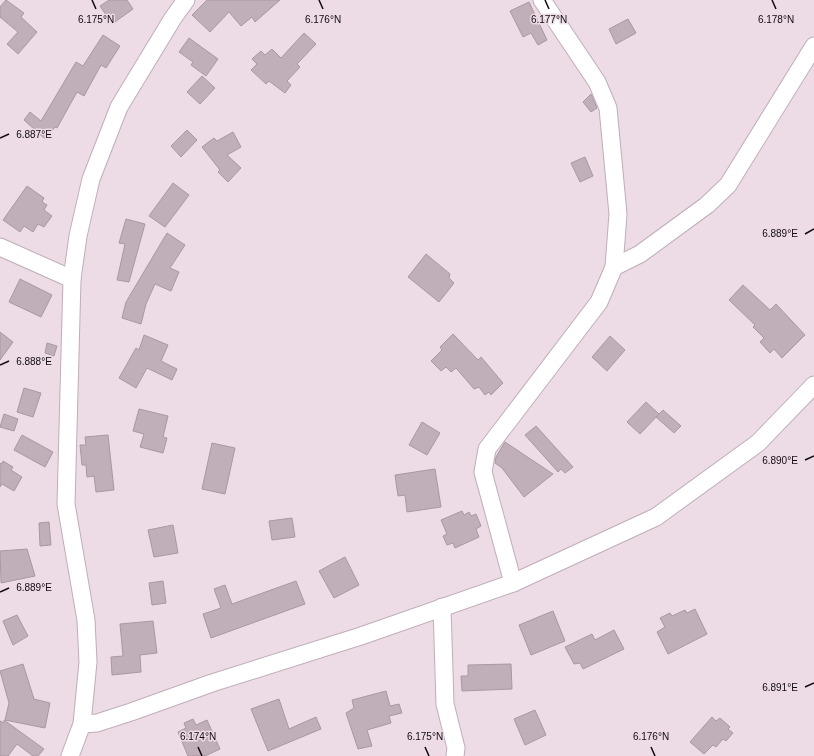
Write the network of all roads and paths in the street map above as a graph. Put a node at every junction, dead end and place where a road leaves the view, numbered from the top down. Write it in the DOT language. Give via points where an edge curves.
graph roads {
  1 [pos="186,0"];
  2 [pos="542,0"];
  3 [pos="814,46"];
  4 [pos="0,247"];
  5 [pos="614,267"];
  6 [pos="72,280"];
  7 [pos="814,385"];
  8 [pos="513,583"];
  9 [pos="442,607"];
  10 [pos="82,724"];
  11 [pos="70,756"];
  12 [pos="455,756"];
  1 -- 6 [label="street" via="119,107 91,179 78,236"];
  2 -- 5 [label="street" via="597,82 608,108 618,214"];
  3 -- 5 [label="street" via="728,185 707,205 646,250"];
  4 -- 6 [label="street"];
  5 -- 8 [label="street" via="599,302 487,449 482,472"];
  6 -- 10 [label="street" via="66,504 86,620 88,662"];
  7 -- 8 [label="street" via="758,443 656,517"];
  8 -- 9 [label="street"];
  9 -- 10 [label="street" via="361,636 212,682 131,712 97,723"];
  9 -- 12 [label="street" via="445,704 456,748"];
  10 -- 11 [label="street"];
}
